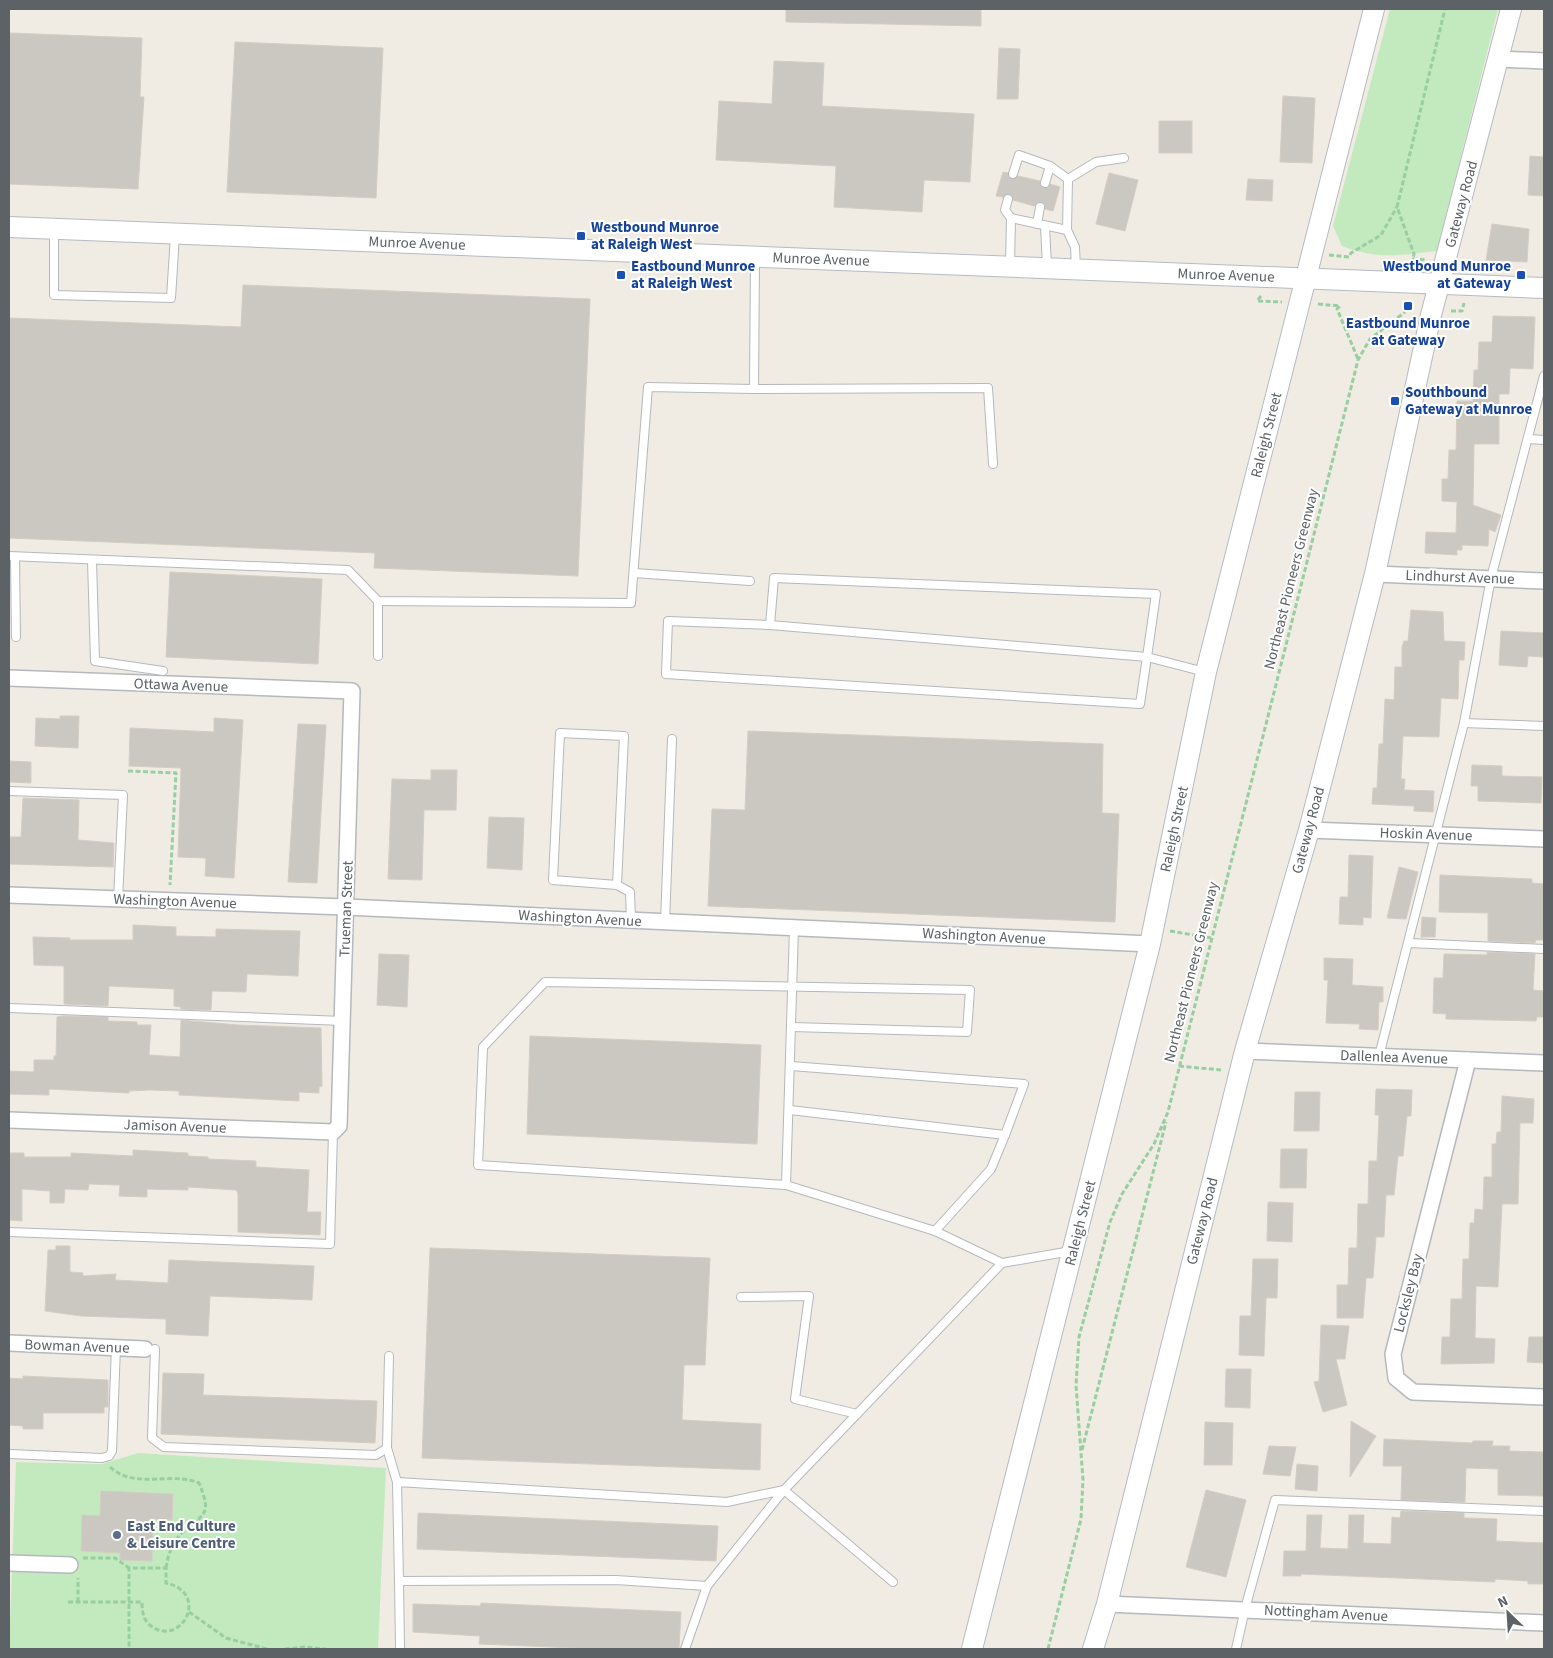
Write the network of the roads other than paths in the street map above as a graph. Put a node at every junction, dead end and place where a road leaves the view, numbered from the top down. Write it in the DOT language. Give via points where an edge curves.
graph roads {
  1 [pos="1374,9"];
  2 [pos="1511,9"];
  3 [pos="1499,60"];
  4 [pos="1544,61"];
  5 [pos="1124,158"];
  6 [pos="1050,166"];
  7 [pos="1013,174"];
  8 [pos="1068,179"];
  9 [pos="1045,183"];
  10 [pos="1008,199"];
  11 [pos="1040,207"];
  12 [pos="1011,218"];
  13 [pos="1037,224"];
  14 [pos="1045,226"];
  15 [pos="9,227"];
  16 [pos="54,229"];
  17 [pos="1067,230"];
  18 [pos="175,234"];
  19 [pos="755,256"];
  20 [pos="1010,267"];
  21 [pos="1047,268"];
  22 [pos="1076,269"];
  23 [pos="1306,279"];
  24 [pos="1440,285"];
  25 [pos="1544,288"];
  26 [pos="1544,376"];
  27 [pos="754,389"];
  28 [pos="1528,439"];
  29 [pos="1544,440"];
  30 [pos="992,464"];
  31 [pos="12,557"];
  32 [pos="92,561"];
  33 [pos="634,574"];
  34 [pos="1375,574"];
  35 [pos="1491,578"];
  36 [pos="750,581"];
  37 [pos="1544,581"];
  38 [pos="378,601"];
  39 [pos="770,625"];
  40 [pos="16,637"];
  41 [pos="378,656"];
  42 [pos="1147,657"];
  43 [pos="163,671"];
  44 [pos="1206,672"];
  45 [pos="9,678"];
  46 [pos="352,691"];
  47 [pos="1464,723"];
  48 [pos="1544,726"];
  49 [pos="672,739"];
  50 [pos="9,790"];
  51 [pos="1309,830"];
  52 [pos="1437,835"];
  53 [pos="1544,839"];
  54 [pos="617,885"];
  55 [pos="9,895"];
  56 [pos="118,899"];
  57 [pos="346,907"];
  58 [pos="630,920"];
  59 [pos="665,922"];
  60 [pos="794,928"];
  61 [pos="1152,936"];
  62 [pos="1409,943"];
  63 [pos="1544,949"];
  64 [pos="792,988"];
  65 [pos="9,1008"];
  66 [pos="343,1020"];
  67 [pos="792,1027"];
  68 [pos="1244,1051"];
  69 [pos="1380,1056"];
  70 [pos="1468,1060"];
  71 [pos="1544,1063"];
  72 [pos="791,1066"];
  73 [pos="790,1110"];
  74 [pos="9,1120"];
  75 [pos="336,1129"];
  76 [pos="1005,1135"];
  77 [pos="786,1186"];
  78 [pos="935,1231"];
  79 [pos="9,1232"];
  80 [pos="1073,1251"];
  81 [pos="1002,1263"];
  82 [pos="741,1297"];
  83 [pos="9,1343"];
  84 [pos="116,1347"];
  85 [pos="150,1349"];
  86 [pos="389,1356"];
  87 [pos="1544,1397"];
  88 [pos="857,1414"];
  89 [pos="387,1448"];
  90 [pos="9,1454"];
  91 [pos="397,1482"];
  92 [pos="784,1490"];
  93 [pos="1544,1511"];
  94 [pos="74,1561"];
  95 [pos="9,1563"];
  96 [pos="399,1581"];
  97 [pos="893,1582"];
  98 [pos="708,1586"];
  99 [pos="1107,1604"];
  100 [pos="1245,1609"];
  101 [pos="1544,1623"];
  102 [pos="400,1649"];
  103 [pos="685,1649"];
  104 [pos="972,1649"];
  105 [pos="1093,1649"];
  106 [pos="1236,1649"];
  1 -- 23 [label="street, Raleigh Street"];
  2 -- 3 [label="street, Gateway Road"];
  3 -- 4 [label="street"];
  3 -- 24 [label="street, Gateway Road"];
  5 -- 8 [label="lane" via="1096,162"];
  6 -- 7 [label="lane" via="1019,155"];
  6 -- 8 [label="lane"];
  6 -- 9 [label="lane"];
  8 -- 17 [label="lane"];
  10 -- 12 [label="lane" via="1005,210"];
  11 -- 13 [label="lane"];
  12 -- 13 [label="lane"];
  12 -- 20 [label="lane"];
  13 -- 14 [label="lane"];
  14 -- 17 [label="lane"];
  14 -- 21 [label="lane"];
  15 -- 16 [label="street, Munroe Avenue"];
  16 -- 18 [label="street, Munroe Avenue"];
  16 -- 18 [label="lane" via="54,295 171,298"];
  17 -- 22 [label="lane" via="1075,246"];
  18 -- 19 [label="street, Munroe Avenue"];
  19 -- 20 [label="street, Munroe Avenue"];
  19 -- 27 [label="lane"];
  20 -- 21 [label="street, Munroe Avenue"];
  21 -- 22 [label="street, Munroe Avenue"];
  22 -- 23 [label="street, Munroe Avenue"];
  23 -- 24 [label="street, Munroe Avenue"];
  23 -- 44 [label="street, Raleigh Street"];
  24 -- 25 [label="street, Munroe Avenue"];
  24 -- 34 [label="street, Gateway Road"];
  26 -- 28 [label="lane"];
  27 -- 30 [label="lane" via="988,388"];
  27 -- 33 [label="lane" via="648,387"];
  28 -- 29 [label="lane"];
  28 -- 35 [label="lane"];
  31 -- 32 [label="lane"];
  31 -- 40 [label="lane"];
  32 -- 38 [label="lane" via="348,570"];
  32 -- 43 [label="lane" via="95,661"];
  33 -- 36 [label="lane"];
  33 -- 38 [label="lane" via="631,603"];
  34 -- 35 [label="street, Lindhurst Avenue"];
  34 -- 51 [label="street, Gateway Road"];
  35 -- 37 [label="street, Lindhurst Avenue"];
  35 -- 47 [label="lane"];
  38 -- 41 [label="lane"];
  39 -- 42 [label="lane"];
  39 -- 42 [label="lane" via="774,578 1156,594"];
  39 -- 42 [label="lane" via="668,621 666,674 1140,704"];
  42 -- 44 [label="lane"];
  44 -- 61 [label="street, Raleigh Street"];
  45 -- 46 [label="street, Ottawa Avenue"];
  46 -- 57 [label="street, Trueman Street"];
  47 -- 48 [label="lane"];
  47 -- 52 [label="lane"];
  49 -- 59 [label="lane"];
  50 -- 56 [label="lane" via="123,795"];
  51 -- 52 [label="street, Hoskin Avenue"];
  51 -- 68 [label="street, Gateway Road"];
  52 -- 53 [label="street, Hoskin Avenue"];
  52 -- 62 [label="lane"];
  54 -- 54 [label="lane" via="553,880 560,734 624,736"];
  54 -- 58 [label="lane" via="630,892"];
  55 -- 56 [label="street, Washington Avenue"];
  56 -- 57 [label="street, Washington Avenue"];
  57 -- 58 [label="street, Washington Avenue"];
  57 -- 66 [label="street, Trueman Street"];
  58 -- 59 [label="street, Washington Avenue"];
  59 -- 60 [label="street, Washington Avenue"];
  60 -- 61 [label="street, Washington Avenue"];
  60 -- 64 [label="lane"];
  61 -- 80 [label="street, Raleigh Street"];
  62 -- 63 [label="lane"];
  62 -- 69 [label="lane"];
  64 -- 67 [label="lane"];
  64 -- 67 [label="lane" via="970,990 967,1032"];
  64 -- 77 [label="lane" via="545,982 483,1047 478,1165"];
  65 -- 66 [label="lane"];
  66 -- 75 [label="street, Trueman Street"];
  67 -- 72 [label="lane"];
  68 -- 69 [label="street, Dallenlea Avenue"];
  68 -- 99 [label="street, Gateway Road"];
  69 -- 70 [label="street, Dallenlea Avenue"];
  70 -- 71 [label="street, Dallenlea Avenue"];
  70 -- 87 [label="street, Locksley Bay" via="1393,1354 1396,1378 1413,1392"];
  72 -- 73 [label="lane"];
  72 -- 76 [label="lane" via="1024,1084"];
  73 -- 76 [label="lane"];
  73 -- 77 [label="lane"];
  74 -- 75 [label="street, Jamison Avenue"];
  75 -- 79 [label="lane" via="330,1244"];
  76 -- 78 [label="lane" via="991,1169"];
  77 -- 78 [label="lane"];
  78 -- 81 [label="lane"];
  80 -- 81 [label="lane"];
  80 -- 104 [label="street, Raleigh Street"];
  81 -- 88 [label="lane"];
  82 -- 88 [label="lane" via="809,1296 795,1399"];
  83 -- 84 [label="street, Bowman Avenue"];
  84 -- 85 [label="street, Bowman Avenue"];
  84 -- 90 [label="lane" via="112,1451 109,1456"];
  85 -- 89 [label="lane" via="152,1438 164,1447 376,1455"];
  86 -- 89 [label="lane"];
  88 -- 92 [label="lane"];
  89 -- 91 [label="lane"];
  91 -- 92 [label="lane" via="727,1502"];
  91 -- 96 [label="lane"];
  92 -- 97 [label="lane"];
  92 -- 98 [label="lane"];
  93 -- 100 [label="lane" via="1275,1500"];
  94 -- 95 [label="street"];
  96 -- 98 [label="lane" via="616,1580"];
  96 -- 102 [label="lane"];
  98 -- 103 [label="lane"];
  99 -- 100 [label="street, Nottingham Avenue"];
  99 -- 105 [label="street, Gateway Road"];
  100 -- 101 [label="street, Nottingham Avenue"];
  100 -- 106 [label="lane"];
}
